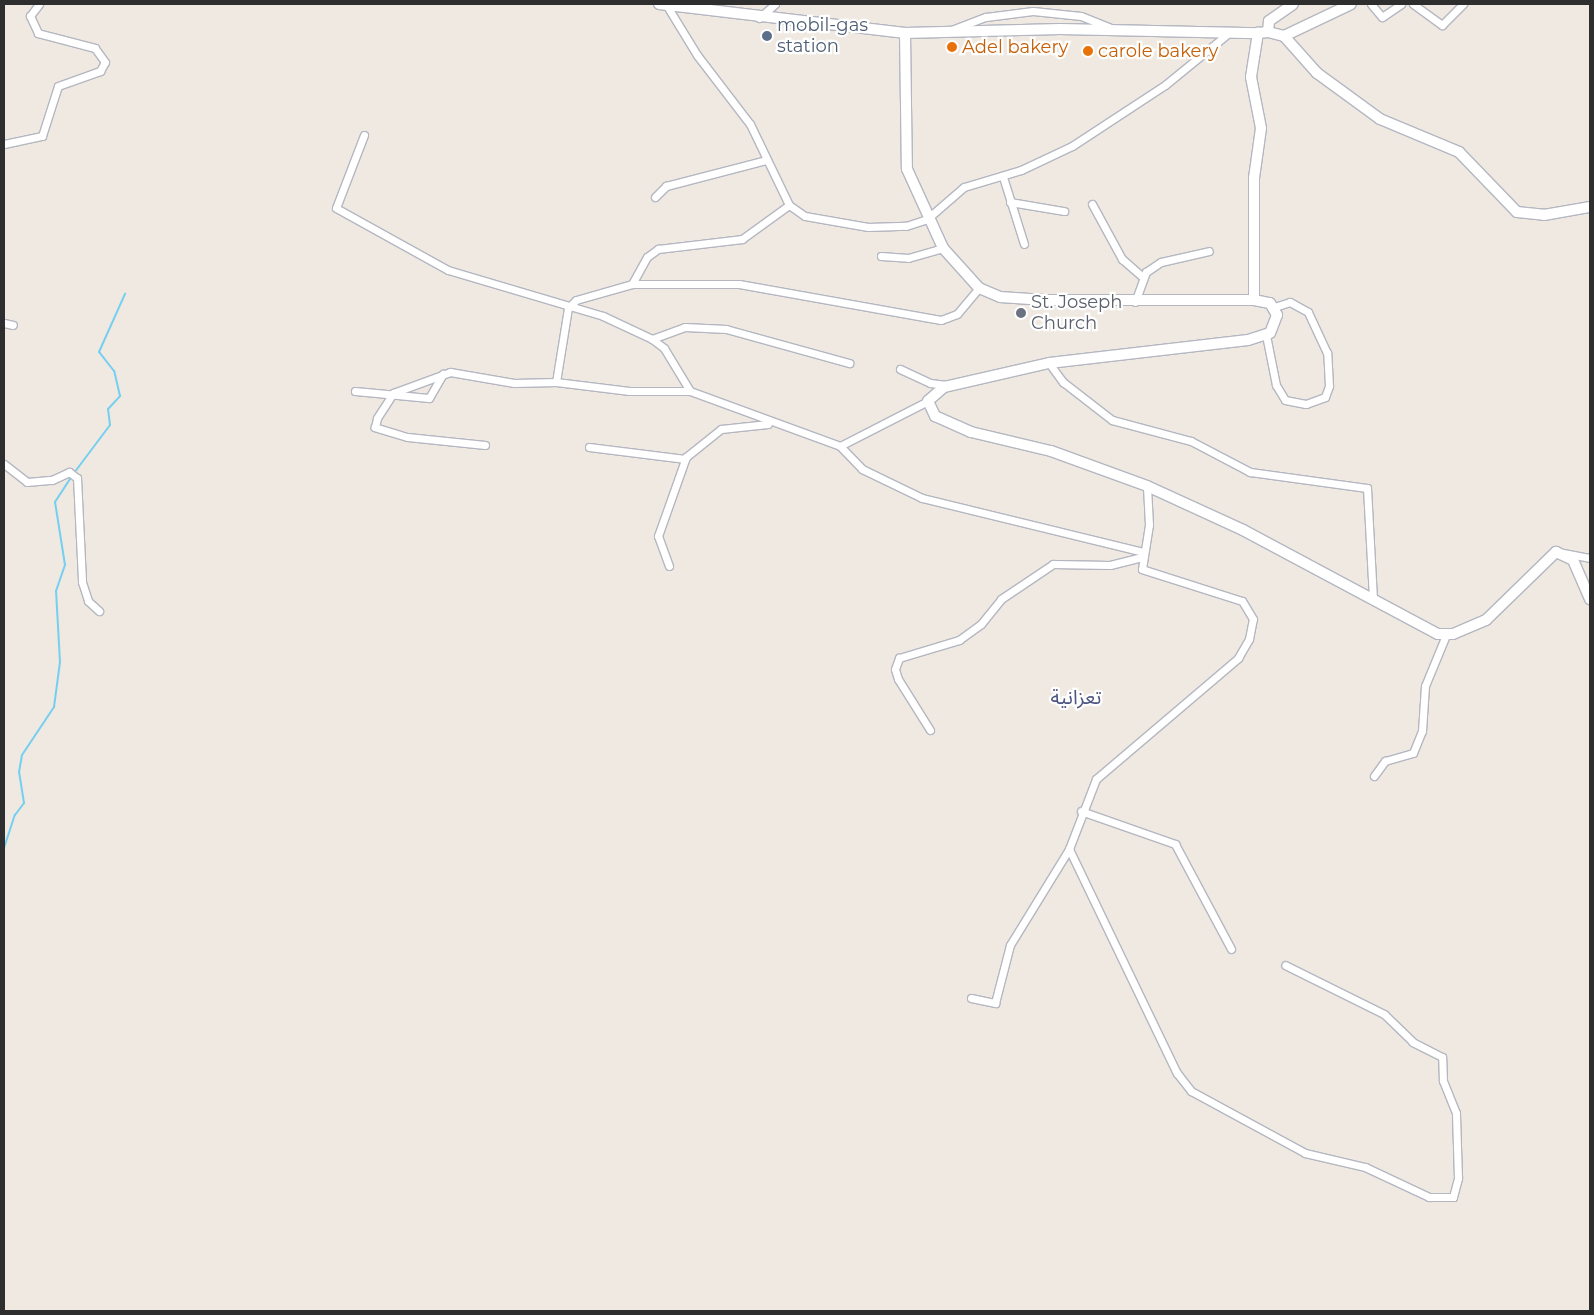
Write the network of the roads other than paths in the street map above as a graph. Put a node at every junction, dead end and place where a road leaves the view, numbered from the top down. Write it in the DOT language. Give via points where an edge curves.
graph roads {
  1 [pos="40,4"];
  2 [pos="775,4"];
  3 [pos="1293,4"];
  4 [pos="1350,4"];
  5 [pos="1370,4"];
  6 [pos="1401,4"];
  7 [pos="1413,4"];
  8 [pos="1464,4"];
  9 [pos="663,5"];
  10 [pos="710,8"];
  11 [pos="759,18"];
  12 [pos="948,30"];
  13 [pos="1114,30"];
  14 [pos="1230,31"];
  15 [pos="1263,32"];
  16 [pos="905,33"];
  17 [pos="1284,36"];
  18 [pos="364,135"];
  19 [pos="4,144"];
  20 [pos="766,160"];
  21 [pos="1003,177"];
  22 [pos="655,197"];
  23 [pos="1010,202"];
  24 [pos="1092,204"];
  25 [pos="789,205"];
  26 [pos="1590,207"];
  27 [pos="1064,211"];
  28 [pos="927,219"];
  29 [pos="1024,244"];
  30 [pos="943,248"];
  31 [pos="1209,251"];
  32 [pos="881,256"];
  33 [pos="1143,277"];
  34 [pos="632,284"];
  35 [pos="979,288"];
  36 [pos="1254,300"];
  37 [pos="1135,302"];
  38 [pos="568,307"];
  39 [pos="1275,307"];
  40 [pos="4,324"];
  41 [pos="14,325"];
  42 [pos="1266,335"];
  43 [pos="652,339"];
  44 [pos="849,363"];
  45 [pos="1049,363"];
  46 [pos="900,369"];
  47 [pos="443,374"];
  48 [pos="556,382"];
  49 [pos="953,386"];
  50 [pos="355,391"];
  51 [pos="690,391"];
  52 [pos="388,397"];
  53 [pos="928,401"];
  54 [pos="773,424"];
  55 [pos="485,445"];
  56 [pos="840,446"];
  57 [pos="589,447"];
  58 [pos="685,459"];
  59 [pos="4,464"];
  60 [pos="1147,486"];
  61 [pos="1564,553"];
  62 [pos="1143,555"];
  63 [pos="1590,558"];
  64 [pos="669,566"];
  65 [pos="1374,598"];
  66 [pos="1590,599"];
  67 [pos="99,611"];
  68 [pos="1446,635"];
  69 [pos="930,730"];
  70 [pos="1374,776"];
  71 [pos="1082,810"];
  72 [pos="1069,849"];
  73 [pos="1231,949"];
  74 [pos="1285,965"];
  75 [pos="971,998"];
  1 -- 19 [label="street" via="30,16 38,33 95,48 105,62 100,71 58,86 42,136"];
  2 -- 11 [label="street"];
  3 -- 15 [label="street" via="1269,21"];
  4 -- 17 [label="street"];
  5 -- 6 [label="street" via="1382,17"];
  7 -- 8 [label="street" via="1442,25"];
  9 -- 10 [label="street"];
  9 -- 20 [label="street" via="697,55 739,107"];
  10 -- 11 [label="street"];
  11 -- 16 [label="street"];
  12 -- 13 [label="street"];
  12 -- 13 [label="street" via="992,15 1033,11 1081,16"];
  12 -- 16 [label="street"];
  13 -- 14 [label="street"];
  14 -- 15 [label="street"];
  14 -- 21 [label="street" via="1165,85 1072,146"];
  15 -- 17 [label="street"];
  15 -- 36 [label="street" via="1251,77 1261,128 1254,178"];
  16 -- 28 [label="street" via="904,158"];
  17 -- 26 [label="street" via="1302,60 1380,119 1459,152 1518,212 1544,215"];
  18 -- 38 [label="street" via="336,208 448,270"];
  20 -- 22 [label="street" via="666,186"];
  20 -- 25 [label="street"];
  21 -- 23 [label="street"];
  21 -- 28 [label="street" via="964,187"];
  23 -- 27 [label="street"];
  23 -- 29 [label="street"];
  24 -- 33 [label="street" via="1122,259"];
  25 -- 28 [label="street" via="805,216 868,227 906,226"];
  25 -- 34 [label="street" via="742,239 658,249 647,257"];
  28 -- 30 [label="street"];
  30 -- 32 [label="street" via="908,258"];
  30 -- 35 [label="street"];
  31 -- 33 [label="street" via="1161,262"];
  33 -- 37 [label="street"];
  34 -- 35 [label="street" via="739,284 941,320 957,314"];
  34 -- 38 [label="street" via="582,298"];
  35 -- 37 [label="street" via="1007,298"];
  36 -- 37 [label="street"];
  36 -- 39 [label="street"];
  38 -- 43 [label="street" via="603,316"];
  38 -- 48 [label="street"];
  39 -- 42 [label="street" via="1276,321"];
  39 -- 42 [label="street" via="1300,303 1308,312 1327,353 1329,386 1324,397 1306,404 1285,400 1276,385"];
  40 -- 41 [label="street"];
  42 -- 45 [label="street" via="1210,346"];
  43 -- 44 [label="street" via="685,327 726,329"];
  43 -- 51 [label="street" via="664,348"];
  45 -- 49 [label="street"];
  45 -- 65 [label="street" via="1063,382 1112,420 1191,441 1250,472 1367,488"];
  46 -- 49 [label="street" via="930,383"];
  47 -- 48 [label="street" via="456,372 514,383"];
  47 -- 52 [label="street"];
  47 -- 52 [label="street" via="429,398"];
  48 -- 51 [label="street" via="628,391"];
  49 -- 53 [label="street" via="932,393"];
  50 -- 52 [label="street"];
  51 -- 54 [label="street"];
  52 -- 55 [label="street" via="375,427 381,431"];
  53 -- 56 [label="street"];
  53 -- 60 [label="street" via="930,412 950,425 1051,451"];
  54 -- 56 [label="street"];
  54 -- 58 [label="street" via="721,429"];
  56 -- 62 [label="street" via="862,469 922,498"];
  57 -- 58 [label="street"];
  58 -- 64 [label="street" via="658,536"];
  59 -- 67 [label="street" via="27,482 52,480 69,472 77,478 82,582 88,601"];
  60 -- 62 [label="street" via="1149,525"];
  60 -- 65 [label="street"];
  61 -- 63 [label="street"];
  61 -- 66 [label="street" via="1573,560"];
  61 -- 68 [label="street" via="1551,555 1486,620"];
  62 -- 69 [label="street" via="1110,565 1052,564 1001,600 981,624 959,640 899,658 895,666 898,679"];
  62 -- 71 [label="street" via="1142,569 1151,574 1242,601 1251,611 1252,629 1238,658 1104,769"];
  65 -- 68 [label="street" via="1400,616"];
  68 -- 70 [label="street" via="1425,686 1423,724 1414,751 1385,761"];
  71 -- 72 [label="street"];
  71 -- 73 [label="street" via="1175,844"];
  72 -- 74 [label="street" via="1177,1073 1191,1091 1312,1156 1365,1167 1429,1197 1453,1197 1458,1178 1456,1114 1444,1081 1442,1057 1413,1042 1384,1014"];
  72 -- 75 [label="street" via="1010,945 995,1003"];
}
